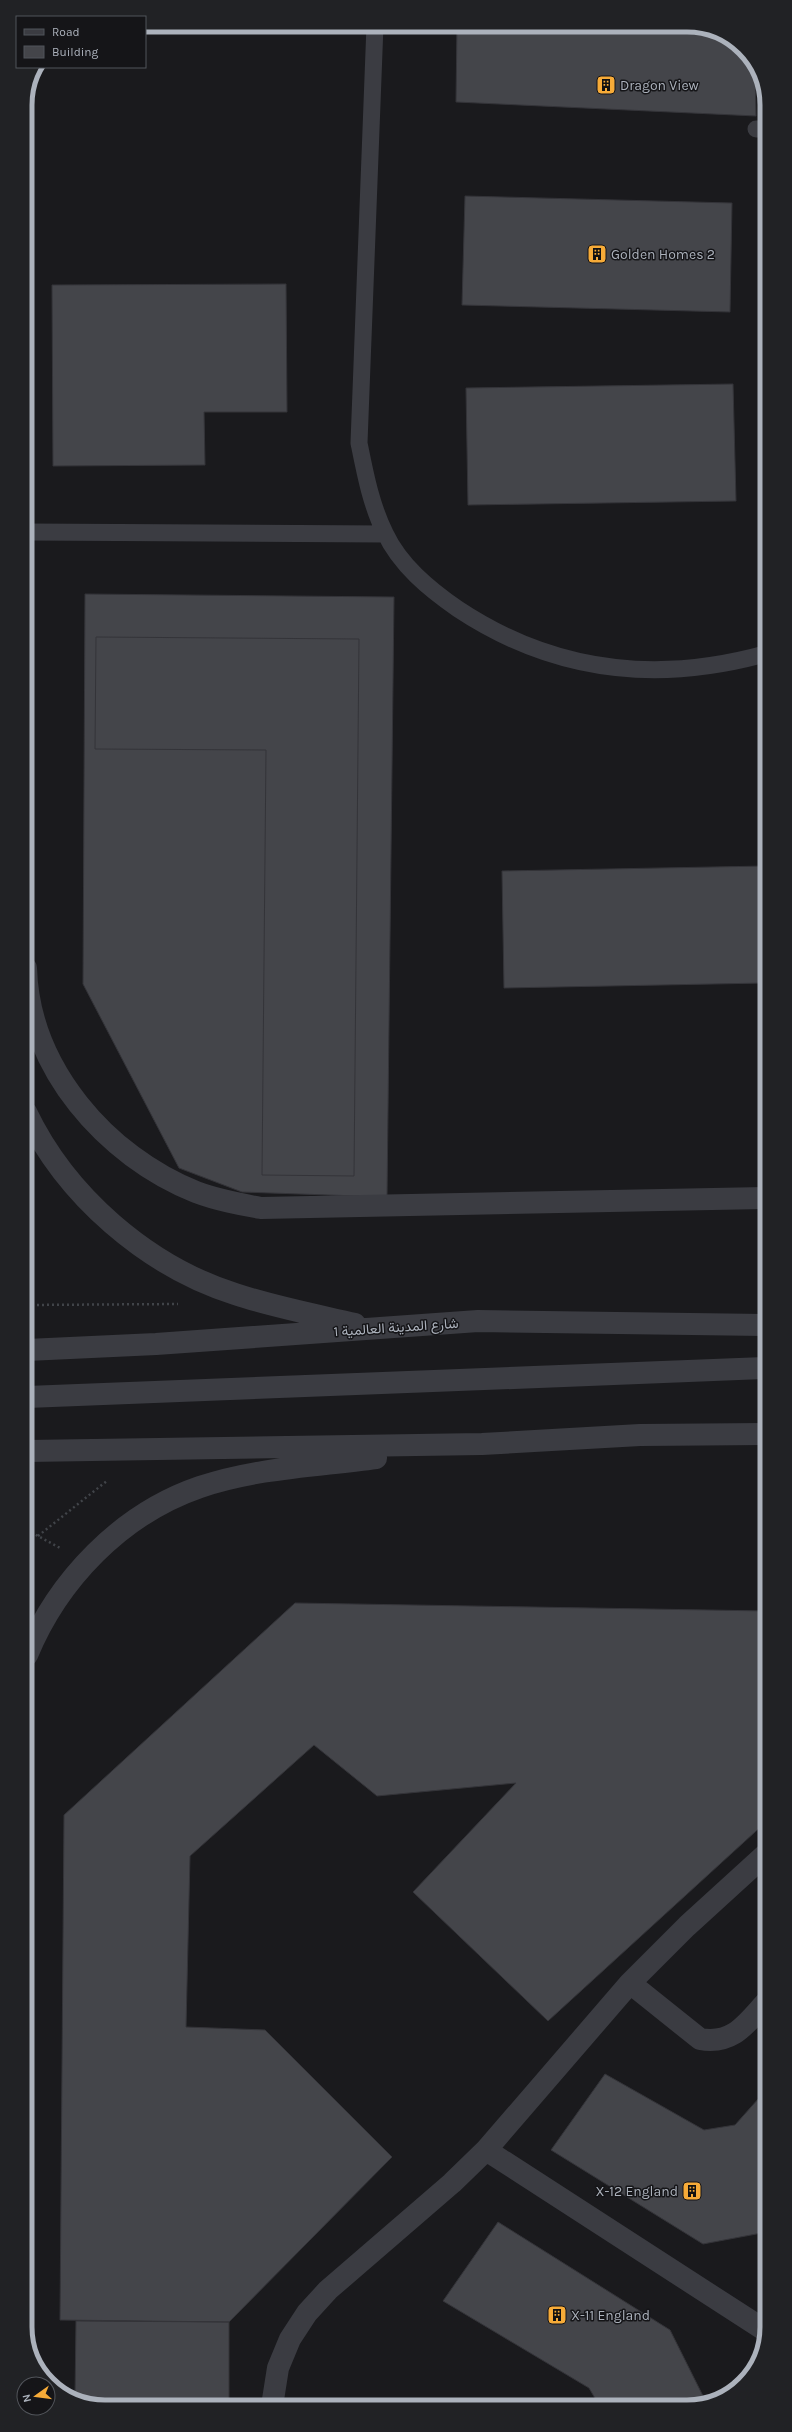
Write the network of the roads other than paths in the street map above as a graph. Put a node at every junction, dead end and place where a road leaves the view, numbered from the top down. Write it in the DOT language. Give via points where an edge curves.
graph roads {
  1 [pos="374,32"];
  2 [pos="32,532"];
  3 [pos="385,534"];
  4 [pos="760,655"];
  5 [pos="32,1007"];
  6 [pos="32,1122"];
  7 [pos="760,1198"];
  8 [pos="760,1325"];
  9 [pos="374,1329"];
  10 [pos="32,1350"];
  11 [pos="760,1368"];
  12 [pos="32,1397"];
  13 [pos="760,1434"];
  14 [pos="482,1444"];
  15 [pos="32,1451"];
  16 [pos="32,1642"];
  17 [pos="760,1859"];
  18 [pos="630,1984"];
  19 [pos="760,2008"];
  20 [pos="486,2150"];
  21 [pos="760,2327"];
  22 [pos="273,2400"];
  1 -- 3 [label="lane" via="359,443 366,479"];
  2 -- 3 [label="lane"];
  3 -- 4 [label="lane" via="418,577 446,600 484,626 525,645 568,660 613,668 659,671 704,668"];
  5 -- 7 [label="street" via="50,1059 67,1088 87,1116 112,1141 167,1179 197,1193 228,1202 261,1208"];
  6 -- 9 [label="street" via="49,1152 74,1185 126,1235 152,1253 206,1283 235,1294"];
  8 -- 9 [label="street, شارع المدينة العالمية 1" via="478,1321"];
  9 -- 10 [label="street, شارع المدينة العالمية 1"];
  11 -- 12 [label="street"];
  13 -- 14 [label="street" via="640,1435"];
  14 -- 15 [label="street"];
  14 -- 16 [label="street" via="252,1473 199,1487 150,1511 104,1543 67,1584 37,1630"];
  17 -- 18 [label="street" via="687,1926"];
  18 -- 19 [label="street" via="700,2039 711,2041 732,2036"];
  18 -- 20 [label="street"];
  20 -- 21 [label="street"];
  20 -- 22 [label="street" via="452,2183 328,2290 306,2313 290,2339 278,2368"];
}
